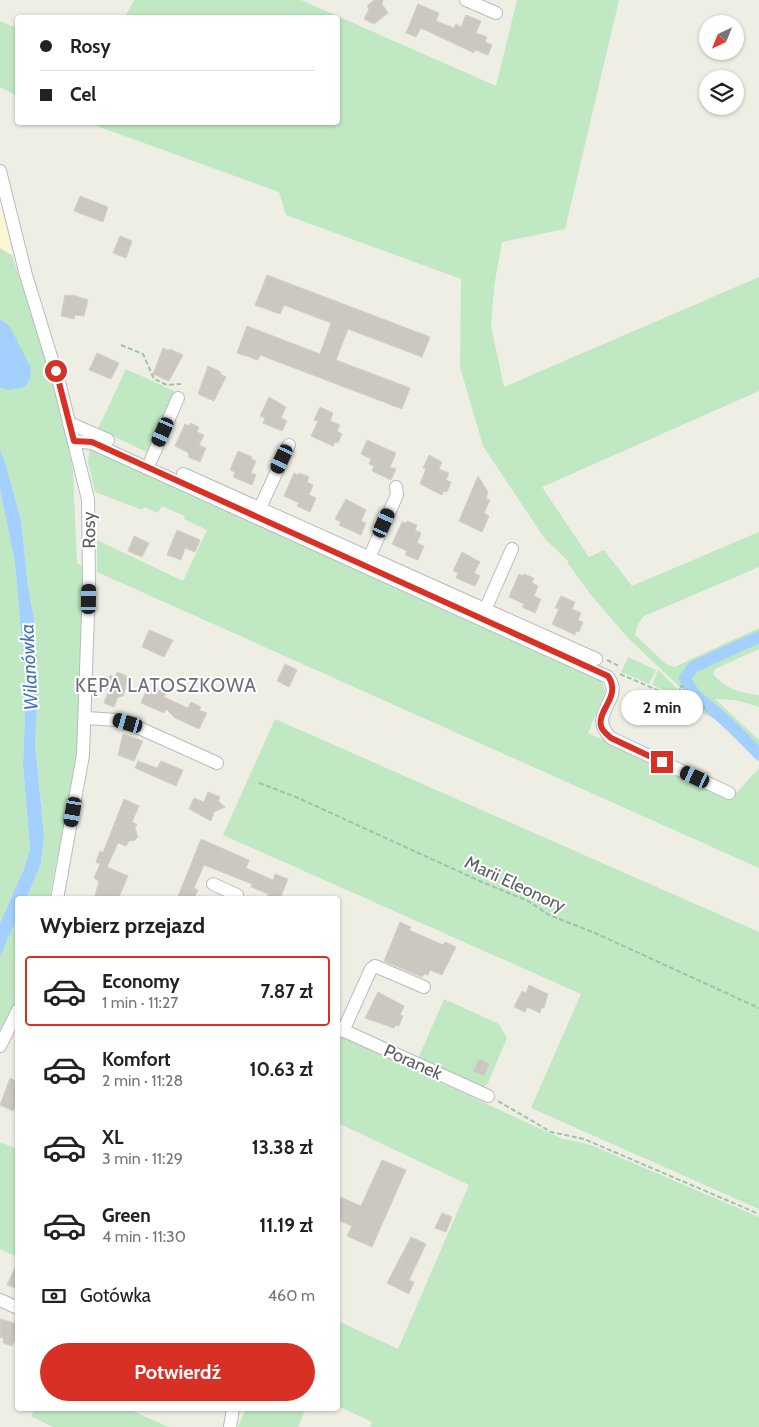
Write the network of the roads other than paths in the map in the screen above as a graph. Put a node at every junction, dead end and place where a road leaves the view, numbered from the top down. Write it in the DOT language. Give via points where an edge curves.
graph roads {
  1 [pos="466,0"];
  2 [pos="496,14"];
  3 [pos="0,171"];
  4 [pos="178,398"];
  5 [pos="69,423"];
  6 [pos="74,441"];
  7 [pos="289,445"];
  8 [pos="151,460"];
  9 [pos="399,491"];
  10 [pos="260,508"];
  11 [pos="512,549"];
  12 [pos="369,558"];
  13 [pos="485,610"];
  14 [pos="596,659"];
  15 [pos="86,718"];
  16 [pos="217,762"];
  17 [pos="729,793"];
  18 [pos="213,884"];
  19 [pos="58,896"];
  20 [pos="237,896"];
  21 [pos="424,987"];
  22 [pos="15,1016"];
  23 [pos="340,1029"];
  24 [pos="0,1046"];
  25 [pos="488,1096"];
  26 [pos="0,1300"];
  27 [pos="15,1307"];
  28 [pos="233,1411"];
  29 [pos="230,1427"];
  1 -- 2 [label="street"];
  3 -- 5 [label="street, Rosy"];
  4 -- 8 [label="street"];
  5 -- 6 [label="street, Rosy"];
  5 -- 8 [label="street"];
  6 -- 15 [label="street, Rosy" via="88,499 90,584"];
  6 -- 17 [label="street" via="92,442 608,676 613,689 601,726 611,738"];
  7 -- 10 [label="street"];
  8 -- 10 [label="street"];
  9 -- 12 [label="street"];
  10 -- 12 [label="street"];
  11 -- 13 [label="street"];
  12 -- 13 [label="street"];
  13 -- 14 [label="street"];
  15 -- 16 [label="street" via="128,723"];
  15 -- 19 [label="street, Rosy" via="83,755"];
  18 -- 20 [label="street"];
  21 -- 23 [label="street" via="375,966"];
  22 -- 24 [label="street"];
  23 -- 25 [label="street, Poranek"];
  26 -- 27 [label="street"];
  28 -- 29 [label="street"];
}
